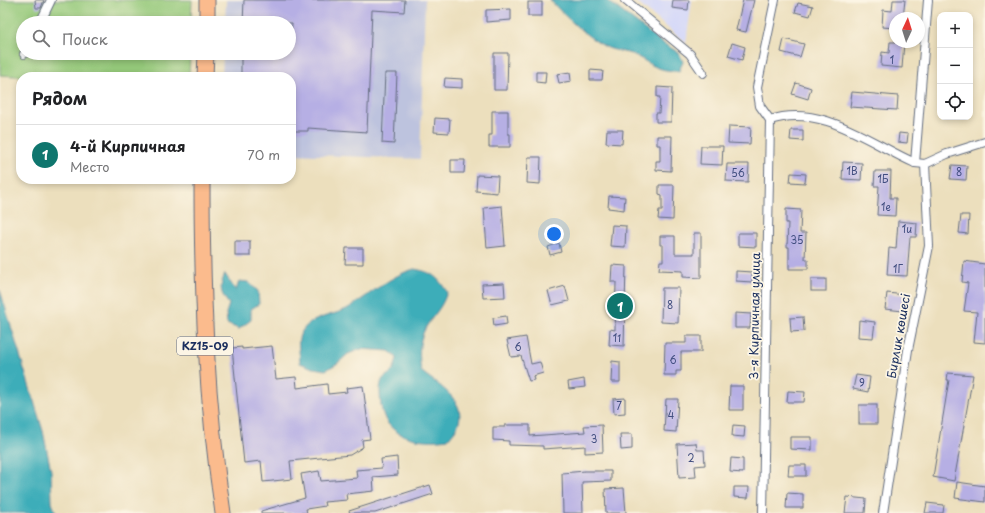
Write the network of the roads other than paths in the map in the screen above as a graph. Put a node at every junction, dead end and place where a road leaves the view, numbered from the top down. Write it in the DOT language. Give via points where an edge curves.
graph roads {
  1 [pos="51,0"];
  2 [pos="207,0"];
  3 [pos="625,0"];
  4 [pos="775,0"];
  5 [pos="928,0"];
  6 [pos="43,16"];
  7 [pos="207,16"];
  8 [pos="206,60"];
  9 [pos="205,72"];
  10 [pos="702,73"];
  11 [pos="770,120"];
  12 [pos="985,142"];
  13 [pos="915,163"];
  14 [pos="925,164"];
  15 [pos="202,184"];
  16 [pos="223,513"];
  17 [pos="763,513"];
  18 [pos="883,513"];
  1 -- 6 [label="street"];
  2 -- 7 [label="highway"];
  3 -- 10 [label="street" via="690,54"];
  4 -- 11 [label="street" via="757,87 760,106"];
  5 -- 13 [label="street"];
  8 -- 9 [label="highway"];
  11 -- 13 [label="street" via="792,115 816,118 838,125"];
  11 -- 17 [label="street, 3-я Кирпичная улица"];
  12 -- 14 [label="street" via="946,154"];
  13 -- 14 [label="street"];
  14 -- 18 [label="street, Бирлик көшесі" via="929,246 908,350"];
  15 -- 16 [label="highway, KZ15-09" via="206,365 216,470"];
}
